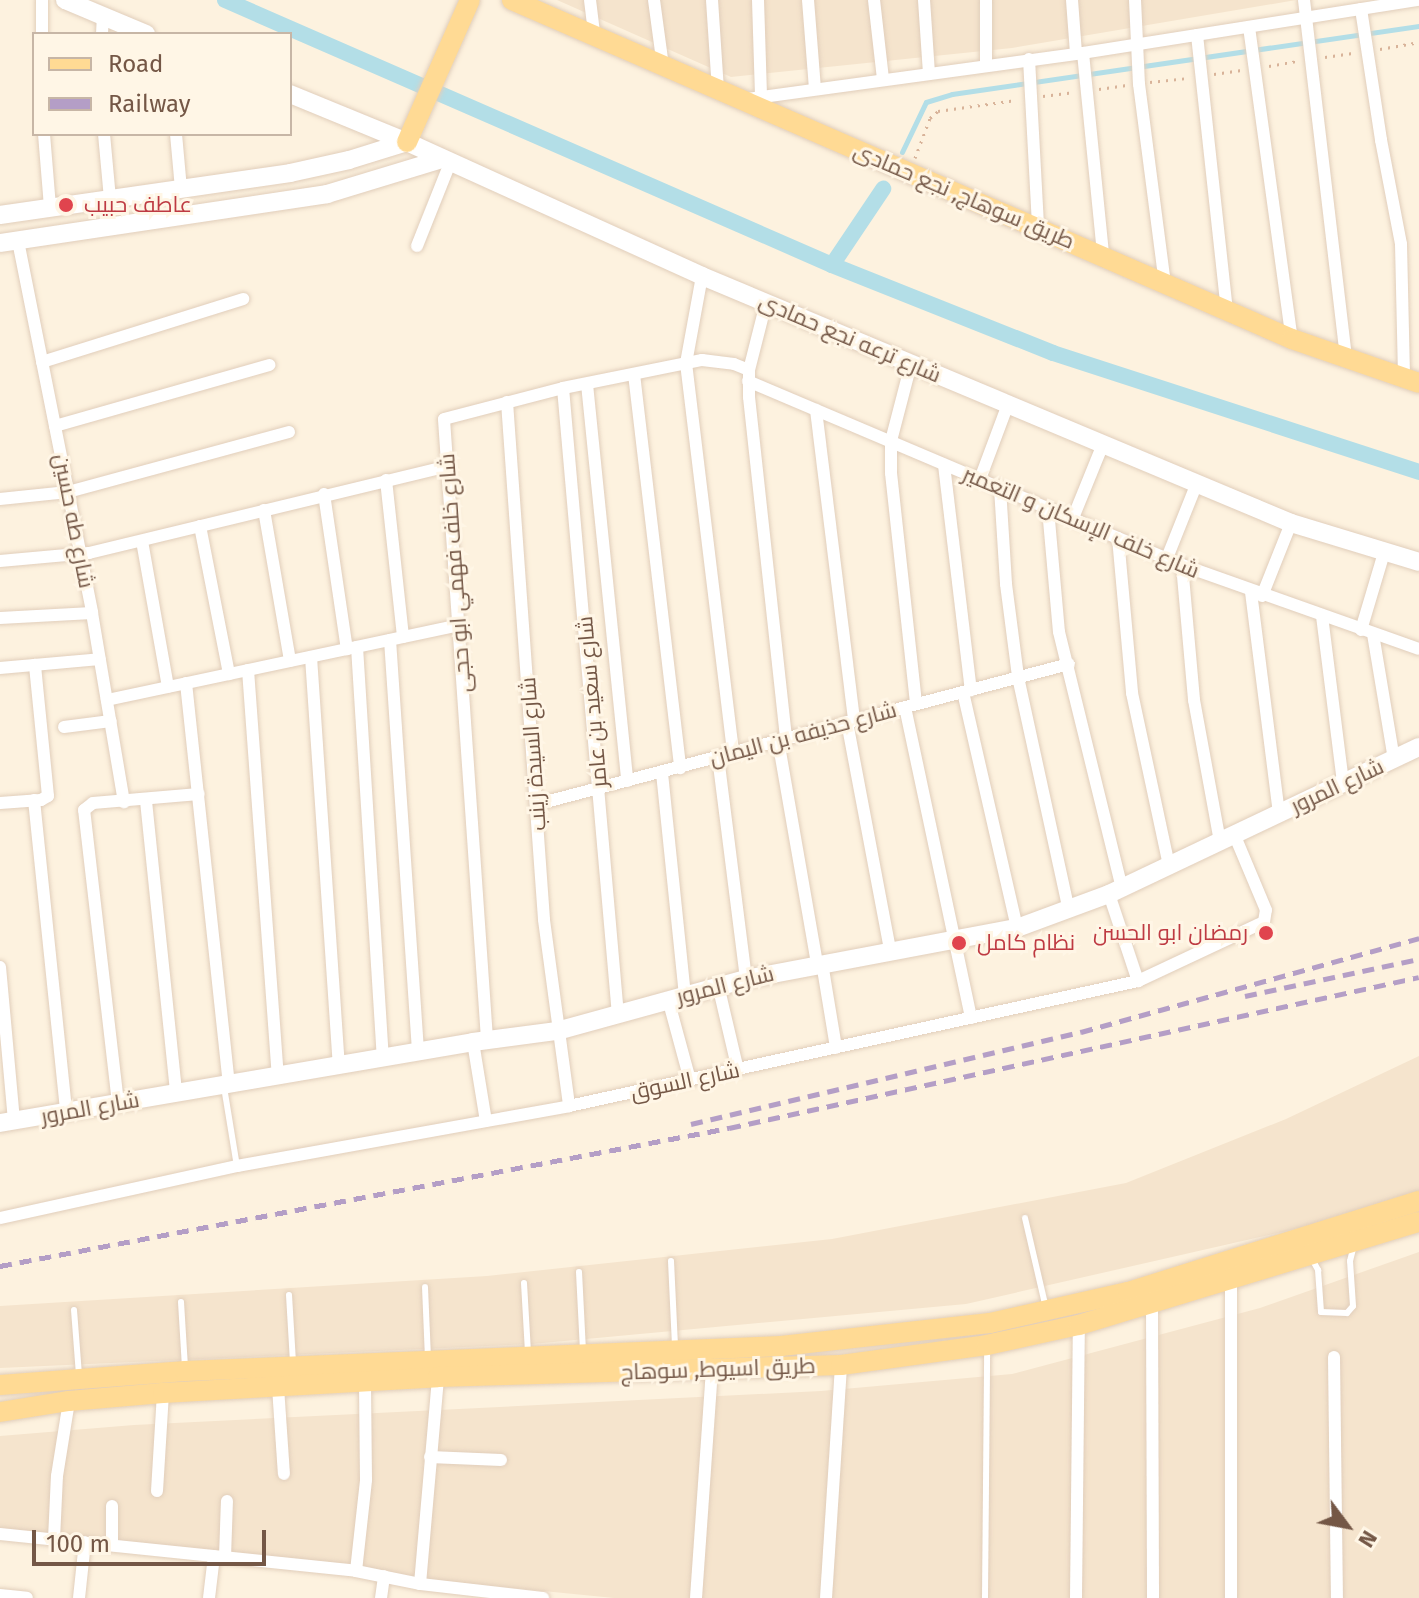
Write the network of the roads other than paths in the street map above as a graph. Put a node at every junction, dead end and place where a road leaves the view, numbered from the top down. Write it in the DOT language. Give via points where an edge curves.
graph roads {
  1 [pos="42,0"];
  2 [pos="65,0"];
  3 [pos="590,0"];
  4 [pos="654,0"];
  5 [pos="712,0"];
  6 [pos="758,0"];
  7 [pos="808,0"];
  8 [pos="874,0"];
  9 [pos="924,0"];
  10 [pos="986,0"];
  11 [pos="1072,0"];
  12 [pos="1135,0"];
  13 [pos="1304,0"];
  14 [pos="1419,0"];
  15 [pos="519,2"];
  16 [pos="1378,3"];
  17 [pos="466,9"];
  18 [pos="1361,9"];
  19 [pos="1305,17"];
  20 [pos="103,25"];
  21 [pos="1249,27"];
  22 [pos="42,32"];
  23 [pos="136,32"];
  24 [pos="1197,35"];
  25 [pos="595,38"];
  26 [pos="1138,44"];
  27 [pos="1079,53"];
  28 [pos="1029,59"];
  29 [pos="986,64"];
  30 [pos="663,67"];
  31 [pos="929,73"];
  32 [pos="883,79"];
  33 [pos="815,88"];
  34 [pos="718,90"];
  35 [pos="292,95"];
  36 [pos="751,99"];
  37 [pos="44,136"];
  38 [pos="104,136"];
  39 [pos="176,136"];
  40 [pos="407,142"];
  41 [pos="446,161"];
  42 [pos="181,189"];
  43 [pos="110,199"];
  44 [pos="50,207"];
  45 [pos="0,215"];
  46 [pos="1038,226"];
  47 [pos="9,242"];
  48 [pos="417,246"];
  49 [pos="1103,255"];
  50 [pos="702,276"];
  51 [pos="1165,283"];
  52 [pos="243,299"];
  53 [pos="766,303"];
  54 [pos="1404,307"];
  55 [pos="1419,307"];
  56 [pos="1227,310"];
  57 [pos="1292,339"];
  58 [pos="1346,360"];
  59 [pos="42,362"];
  60 [pos="686,363"];
  61 [pos="911,364"];
  62 [pos="269,365"];
  63 [pos="634,374"];
  64 [pos="749,376"];
  65 [pos="1412,381"];
  66 [pos="587,384"];
  67 [pos="563,388"];
  68 [pos="507,402"];
  69 [pos="1008,404"];
  70 [pos="816,410"];
  71 [pos="55,426"];
  72 [pos="289,432"];
  73 [pos="891,441"];
  74 [pos="1103,444"];
  75 [pos="944,465"];
  76 [pos="448,466"];
  77 [pos="980,479"];
  78 [pos="386,480"];
  79 [pos="1197,483"];
  80 [pos="1000,488"];
  81 [pos="68,492"];
  82 [pos="324,494"];
  83 [pos="0,499"];
  84 [pos="1048,509"];
  85 [pos="264,510"];
  86 [pos="1073,518"];
  87 [pos="1291,523"];
  88 [pos="200,526"];
  89 [pos="1118,538"];
  90 [pos="142,541"];
  91 [pos="1384,553"];
  92 [pos="80,554"];
  93 [pos="1167,558"];
  94 [pos="0,561"];
  95 [pos="1419,562"];
  96 [pos="1182,565"];
  97 [pos="1256,594"];
  98 [pos="92,613"];
  99 [pos="1322,616"];
  100 [pos="0,618"];
  101 [pos="459,625"];
  102 [pos="1367,632"];
  103 [pos="397,638"];
  104 [pos="352,648"];
  105 [pos="1419,649"];
  106 [pos="311,657"];
  107 [pos="100,659"];
  108 [pos="290,661"];
  109 [pos="1069,664"];
  110 [pos="35,665"];
  111 [pos="0,668"];
  112 [pos="248,670"];
  113 [pos="229,674"];
  114 [pos="1018,677"];
  115 [pos="186,683"];
  116 [pos="168,687"];
  117 [pos="967,691"];
  118 [pos="107,700"];
  119 [pos="910,706"];
  120 [pos="111,721"];
  121 [pos="851,721"];
  122 [pos="64,727"];
  123 [pos="782,739"];
  124 [pos="1419,747"];
  125 [pos="733,753"];
  126 [pos="718,757"];
  127 [pos="1394,759"];
  128 [pos="680,768"];
  129 [pos="662,773"];
  130 [pos="627,781"];
  131 [pos="1343,783"];
  132 [pos="599,788"];
  133 [pos="199,794"];
  134 [pos="34,800"];
  135 [pos="146,801"];
  136 [pos="124,802"];
  137 [pos="0,803"];
  138 [pos="538,804"];
  139 [pos="1279,813"];
  140 [pos="1227,838"];
  141 [pos="1169,866"];
  142 [pos="1115,891"];
  143 [pos="1069,911"];
  144 [pos="1017,928"];
  145 [pos="954,939"];
  146 [pos="890,949"];
  147 [pos="819,964"];
  148 [pos="0,967"];
  149 [pos="746,979"];
  150 [pos="1138,981"];
  151 [pos="718,985"];
  152 [pos="676,997"];
  153 [pos="618,1015"];
  154 [pos="971,1018"];
  155 [pos="557,1031"];
  156 [pos="480,1040"];
  157 [pos="836,1048"];
  158 [pos="418,1051"];
  159 [pos="383,1057"];
  160 [pos="339,1065"];
  161 [pos="738,1070"];
  162 [pos="278,1075"];
  163 [pos="690,1080"];
  164 [pos="226,1084"];
  165 [pos="176,1092"];
  166 [pos="118,1103"];
  167 [pos="569,1106"];
  168 [pos="66,1112"];
  169 [pos="486,1121"];
  170 [pos="7,1122"];
  171 [pos="237,1166"];
  172 [pos="1419,1201"];
  173 [pos="0,1218"];
  174 [pos="1025,1218"];
  175 [pos="1419,1222"];
  176 [pos="1360,1241"];
  177 [pos="1306,1248"];
  178 [pos="671,1261"];
  179 [pos="579,1272"];
  180 [pos="1231,1281"];
  181 [pos="524,1283"];
  182 [pos="425,1287"];
  183 [pos="289,1295"];
  184 [pos="181,1302"];
  185 [pos="1152,1304"];
  186 [pos="74,1310"];
  187 [pos="1047,1312"];
  188 [pos="1079,1325"];
  189 [pos="919,1332"];
  190 [pos="866,1338"];
  191 [pos="987,1345"];
  192 [pos="676,1350"];
  193 [pos="583,1353"];
  194 [pos="923,1353"];
  195 [pos="528,1355"];
  196 [pos="1334,1357"];
  197 [pos="868,1361"];
  198 [pos="293,1365"];
  199 [pos="841,1365"];
  200 [pos="433,1368"];
  201 [pos="185,1371"];
  202 [pos="712,1371"];
  203 [pos="79,1378"];
  204 [pos="365,1382"];
  205 [pos="0,1385"];
  206 [pos="278,1387"];
  207 [pos="163,1393"];
  208 [pos="69,1401"];
  209 [pos="0,1412"];
  210 [pos="430,1457"];
  211 [pos="501,1460"];
  212 [pos="284,1474"];
  213 [pos="157,1491"];
  214 [pos="227,1501"];
  215 [pos="112,1506"];
  216 [pos="0,1534"];
  217 [pos="54,1539"];
  218 [pos="85,1542"];
  219 [pos="112,1545"];
  220 [pos="219,1556"];
  221 [pos="356,1571"];
  222 [pos="384,1576"];
  223 [pos="420,1584"];
  224 [pos="0,1595"];
  225 [pos="27,1598"];
  226 [pos="79,1598"];
  227 [pos="209,1598"];
  228 [pos="381,1598"];
  229 [pos="543,1598"];
  230 [pos="696,1598"];
  231 [pos="826,1598"];
  232 [pos="985,1598"];
  233 [pos="1076,1598"];
  234 [pos="1153,1598"];
  235 [pos="1231,1598"];
  236 [pos="1337,1598"];
  1 -- 22 [label="street"];
  2 -- 20 [label="street"];
  3 -- 25 [label="street"];
  4 -- 30 [label="street"];
  5 -- 34 [label="street"];
  6 -- 36 [label="street"];
  7 -- 33 [label="street"];
  8 -- 32 [label="street"];
  9 -- 31 [label="street"];
  10 -- 29 [label="street"];
  11 -- 27 [label="street"];
  12 -- 26 [label="street"];
  13 -- 19 [label="street"];
  14 -- 16 [label="street"];
  15 -- 25 [label="main road, طريق سوهاج, نجع حمادى"];
  16 -- 18 [label="street"];
  17 -- 40 [label="main road"];
  18 -- 19 [label="street"];
  18 -- 54 [label="street" via="1401,244"];
  19 -- 21 [label="street"];
  19 -- 58 [label="street"];
  20 -- 23 [label="street"];
  21 -- 24 [label="street"];
  21 -- 57 [label="street"];
  24 -- 26 [label="street"];
  24 -- 56 [label="street"];
  25 -- 30 [label="main road, طريق سوهاج, نجع حمادى"];
  26 -- 27 [label="street"];
  26 -- 51 [label="street"];
  27 -- 28 [label="street"];
  27 -- 49 [label="street"];
  28 -- 29 [label="street"];
  28 -- 46 [label="street"];
  29 -- 31 [label="street"];
  30 -- 34 [label="main road, طريق سوهاج, نجع حمادى"];
  31 -- 32 [label="street"];
  32 -- 33 [label="street"];
  33 -- 36 [label="street"];
  34 -- 36 [label="main road, طريق سوهاج, نجع حمادى"];
  35 -- 40 [label="street, شارع ترعه نجع حمادى"];
  36 -- 46 [label="main road, طريق سوهاج, نجع حمادى"];
  37 -- 44 [label="street"];
  38 -- 43 [label="street"];
  39 -- 42 [label="street"];
  40 -- 41 [label="street, شارع ترعه نجع حمادى"];
  40 -- 42 [label="street" via="320,167"];
  41 -- 47 [label="street" via="327,194"];
  41 -- 48 [label="street"];
  41 -- 50 [label="street, شارع ترعه نجع حمادى"];
  42 -- 43 [label="street"];
  43 -- 44 [label="street"];
  44 -- 45 [label="street"];
  46 -- 49 [label="main road, طريق سوهاج, نجع حمادى"];
  47 -- 59 [label="street, شارع طه حسين"];
  49 -- 51 [label="main road, طريق سوهاج, نجع حمادى"];
  50 -- 53 [label="street, شارع ترعه نجع حمادى"];
  50 -- 60 [label="street"];
  51 -- 56 [label="main road, طريق سوهاج, نجع حمادى"];
  52 -- 59 [label="street"];
  53 -- 61 [label="street, شارع ترعه نجع حمادى"];
  53 -- 64 [label="street"];
  54 -- 55 [label="street"];
  54 -- 65 [label="street"];
  56 -- 57 [label="main road, طريق سوهاج, نجع حمادى"];
  57 -- 58 [label="main road, طريق سوهاج, نجع حمادى"];
  58 -- 65 [label="main road, طريق سوهاج, نجع حمادى"];
  59 -- 71 [label="street, شارع طه حسين"];
  60 -- 63 [label="street, شارع خلف فهمي ابو حجى"];
  60 -- 64 [label="street, شارع خلف فهمي ابو حجى" via="718,361"];
  60 -- 125 [label="street"];
  61 -- 69 [label="street, شارع ترعه نجع حمادى"];
  61 -- 73 [label="street"];
  62 -- 71 [label="street"];
  63 -- 66 [label="street, شارع خلف فهمي ابو حجى"];
  63 -- 128 [label="street"];
  64 -- 70 [label="street, شارع خلف الإسكان و التعمير"];
  64 -- 123 [label="street"];
  66 -- 67 [label="street, شارع خلف فهمي ابو حجى"];
  66 -- 130 [label="street"];
  67 -- 68 [label="street, شارع خلف فهمي ابو حجى"];
  67 -- 132 [label="street, شارع سعيد بن عامر"];
  68 -- 76 [label="street, شارع خلف فهمي ابو حجى" via="445,418"];
  68 -- 138 [label="street, شارع السيدة زينب"];
  69 -- 74 [label="street, شارع ترعه نجع حمادى"];
  69 -- 77 [label="street"];
  70 -- 73 [label="street, شارع خلف الإسكان و التعمير"];
  70 -- 121 [label="street"];
  71 -- 81 [label="street, شارع طه حسين"];
  72 -- 81 [label="street"];
  73 -- 75 [label="street, شارع خلف الإسكان و التعمير"];
  73 -- 119 [label="street"];
  74 -- 79 [label="street, شارع ترعه نجع حمادى"];
  74 -- 86 [label="street"];
  75 -- 77 [label="street, شارع خلف الإسكان و التعمير"];
  75 -- 117 [label="street"];
  76 -- 78 [label="street"];
  76 -- 101 [label="street, شارع خلف فهمي ابو حجى"];
  77 -- 80 [label="street, شارع خلف الإسكان و التعمير"];
  78 -- 82 [label="street"];
  78 -- 103 [label="street"];
  79 -- 87 [label="street, شارع ترعه نجع حمادى"];
  79 -- 93 [label="street"];
  80 -- 84 [label="street, شارع خلف الإسكان و التعمير"];
  80 -- 114 [label="street"];
  81 -- 83 [label="street"];
  81 -- 92 [label="street, شارع طه حسين"];
  82 -- 85 [label="street"];
  82 -- 104 [label="street"];
  84 -- 86 [label="street, شارع خلف الإسكان و التعمير"];
  84 -- 109 [label="street" via="1059,632"];
  85 -- 88 [label="street"];
  85 -- 108 [label="street"];
  86 -- 89 [label="street, شارع خلف الإسكان و التعمير"];
  87 -- 91 [label="street, شارع ترعه نجع حمادى"];
  87 -- 97 [label="street"];
  88 -- 90 [label="street"];
  88 -- 113 [label="street"];
  89 -- 93 [label="street, شارع خلف الإسكان و التعمير"];
  89 -- 141 [label="street" via="1132,693"];
  90 -- 92 [label="street"];
  90 -- 116 [label="street"];
  91 -- 95 [label="street, شارع ترعه نجع حمادى"];
  91 -- 102 [label="street"];
  92 -- 94 [label="street"];
  92 -- 98 [label="street, شارع طه حسين"];
  93 -- 96 [label="street, شارع خلف الإسكان و التعمير"];
  96 -- 97 [label="street, شارع خلف الإسكان و التعمير"];
  96 -- 140 [label="street" via="1194,700"];
  97 -- 99 [label="street, شارع خلف الإسكان و التعمير"];
  97 -- 139 [label="street"];
  98 -- 100 [label="street"];
  98 -- 107 [label="street, شارع طه حسين"];
  99 -- 102 [label="street, شارع خلف الإسكان و التعمير"];
  99 -- 131 [label="street"];
  101 -- 103 [label="street"];
  101 -- 156 [label="street, شارع خلف فهمي ابو حجى"];
  102 -- 105 [label="street, شارع خلف الإسكان و التعمير"];
  102 -- 127 [label="street"];
  103 -- 104 [label="street"];
  103 -- 158 [label="street"];
  104 -- 106 [label="street"];
  104 -- 159 [label="street"];
  106 -- 108 [label="street"];
  106 -- 160 [label="street"];
  107 -- 110 [label="street"];
  107 -- 118 [label="street, شارع طه حسين"];
  108 -- 112 [label="street"];
  109 -- 114 [label="street, شارع حذيفه بن اليمان"];
  109 -- 142 [label="street"];
  110 -- 111 [label="street"];
  110 -- 134 [label="street" via="48,792 45,799"];
  112 -- 113 [label="street"];
  112 -- 162 [label="street"];
  113 -- 115 [label="street"];
  114 -- 117 [label="street, شارع حذيفه بن اليمان"];
  114 -- 143 [label="street"];
  115 -- 116 [label="street"];
  115 -- 133 [label="street"];
  116 -- 118 [label="street"];
  117 -- 119 [label="street, شارع حذيفه بن اليمان"];
  117 -- 144 [label="street"];
  118 -- 120 [label="street, شارع طه حسين"];
  119 -- 121 [label="street, شارع حذيفه بن اليمان"];
  119 -- 145 [label="street"];
  120 -- 122 [label="street"];
  120 -- 136 [label="street, شارع طه حسين"];
  121 -- 123 [label="street, شارع حذيفه بن اليمان"];
  121 -- 146 [label="street"];
  123 -- 125 [label="street, شارع حذيفه بن اليمان"];
  123 -- 147 [label="street"];
  124 -- 127 [label="street, شارع المرور"];
  125 -- 126 [label="street, شارع حذيفه بن اليمان"];
  126 -- 128 [label="street, شارع حذيفه بن اليمان"];
  126 -- 149 [label="street"];
  127 -- 131 [label="street, شارع المرور"];
  128 -- 129 [label="street, شارع حذيفه بن اليمان"];
  129 -- 130 [label="street, شارع حذيفه بن اليمان"];
  129 -- 152 [label="street"];
  130 -- 132 [label="street, شارع حذيفه بن اليمان"];
  131 -- 139 [label="street, شارع المرور"];
  132 -- 138 [label="street, شارع حذيفه بن اليمان"];
  132 -- 153 [label="street, شارع سعيد بن عامر"];
  133 -- 135 [label="street"];
  133 -- 164 [label="street"];
  134 -- 137 [label="street"];
  134 -- 168 [label="street"];
  135 -- 136 [label="street"];
  135 -- 165 [label="street"];
  136 -- 166 [label="street" via="93,803 84,810"];
  138 -- 155 [label="street, شارع السيدة زينب"];
  139 -- 140 [label="street, شارع المرور"];
  140 -- 141 [label="street, شارع المرور"];
  140 -- 150 [label="street, شارع السوق" via="1266,910 1264,922"];
  141 -- 142 [label="street, شارع المرور"];
  142 -- 143 [label="street, شارع المرور"];
  142 -- 150 [label="street"];
  143 -- 144 [label="street, شارع المرور"];
  144 -- 145 [label="street, شارع المرور"];
  145 -- 146 [label="street, شارع المرور"];
  145 -- 154 [label="street"];
  146 -- 147 [label="street, شارع المرور"];
  147 -- 149 [label="street, شارع المرور"];
  147 -- 157 [label="street"];
  148 -- 170 [label="street"];
  149 -- 151 [label="street, شارع المرور"];
  150 -- 154 [label="street, شارع السوق"];
  151 -- 152 [label="street, شارع المرور"];
  151 -- 161 [label="street"];
  152 -- 153 [label="street, شارع المرور"];
  152 -- 163 [label="street"];
  153 -- 155 [label="street, شارع المرور"];
  154 -- 157 [label="street, شارع السوق"];
  155 -- 156 [label="street, شارع المرور"];
  155 -- 167 [label="street, شارع السيدة زينب"];
  156 -- 158 [label="street, شارع المرور"];
  156 -- 169 [label="street, شارع خلف فهمي ابو حجى"];
  157 -- 161 [label="street, شارع السوق"];
  158 -- 159 [label="street, شارع المرور"];
  159 -- 160 [label="street, شارع المرور"];
  160 -- 162 [label="street, شارع المرور"];
  161 -- 163 [label="street, شارع السوق"];
  162 -- 164 [label="street, شارع المرور"];
  163 -- 167 [label="street, شارع السوق"];
  164 -- 165 [label="street, شارع المرور"];
  164 -- 171 [label="lane"];
  165 -- 166 [label="street, شارع المرور"];
  166 -- 168 [label="street, شارع المرور"];
  167 -- 169 [label="street, شارع السوق"];
  168 -- 170 [label="street, شارع المرور"];
  169 -- 171 [label="street, شارع السوق"];
  171 -- 173 [label="street, شارع السوق"];
  172 -- 177 [label="main road, طريق اسيوط, سوهاج"];
  174 -- 187 [label="lane"];
  175 -- 176 [label="main road, طريق اسيوط, سوهاج"];
  176 -- 177 [label="main road, طريق اسيوط, سوهاج"];
  176 -- 177 [label="lane" via="1351,1253 1353,1306 1347,1313 1321,1312 1318,1270"];
  177 -- 180 [label="main road, طريق اسيوط, سوهاج"];
  177 -- 187 [label="main road, طريق اسيوط, سوهاج"];
  178 -- 192 [label="lane"];
  179 -- 193 [label="lane"];
  180 -- 185 [label="main road, طريق اسيوط, سوهاج"];
  180 -- 235 [label="street"];
  181 -- 195 [label="lane"];
  182 -- 200 [label="lane"];
  183 -- 198 [label="lane"];
  184 -- 201 [label="lane"];
  185 -- 188 [label="main road, طريق اسيوط, سوهاج"];
  185 -- 234 [label="street"];
  186 -- 203 [label="lane"];
  187 -- 189 [label="main road, طريق اسيوط, سوهاج"];
  188 -- 191 [label="main road, طريق اسيوط, سوهاج"];
  188 -- 233 [label="street"];
  189 -- 190 [label="main road, طريق اسيوط, سوهاج"];
  189 -- 194 [label="main road" via="913,1343"];
  190 -- 192 [label="main road, طريق اسيوط, سوهاج"];
  190 -- 197 [label="main road" via="873,1348"];
  191 -- 194 [label="main road, طريق اسيوط, سوهاج"];
  191 -- 232 [label="lane"];
  192 -- 193 [label="main road, طريق اسيوط, سوهاج"];
  193 -- 195 [label="main road, طريق اسيوط, سوهاج"];
  194 -- 197 [label="main road, طريق اسيوط, سوهاج"];
  195 -- 200 [label="main road, طريق اسيوط, سوهاج"];
  196 -- 236 [label="street"];
  197 -- 199 [label="main road, طريق اسيوط, سوهاج"];
  198 -- 200 [label="main road, طريق اسيوط, سوهاج"];
  198 -- 201 [label="main road, طريق اسيوط, سوهاج"];
  199 -- 202 [label="main road, طريق اسيوط, سوهاج"];
  199 -- 231 [label="street"];
  200 -- 202 [label="main road, طريق اسيوط, سوهاج"];
  200 -- 204 [label="main road, طريق اسيوط, سوهاج"];
  200 -- 210 [label="street"];
  201 -- 203 [label="main road, طريق اسيوط, سوهاج"];
  202 -- 230 [label="street"];
  203 -- 205 [label="main road, طريق اسيوط, سوهاج"];
  204 -- 206 [label="main road, طريق اسيوط, سوهاج"];
  204 -- 221 [label="street" via="366,1480"];
  206 -- 207 [label="main road, طريق اسيوط, سوهاج"];
  206 -- 212 [label="street"];
  207 -- 208 [label="main road, طريق اسيوط, سوهاج"];
  207 -- 213 [label="street"];
  208 -- 209 [label="main road, طريق اسيوط, سوهاج"];
  208 -- 217 [label="street"];
  210 -- 211 [label="street"];
  210 -- 223 [label="street"];
  214 -- 220 [label="street"];
  215 -- 219 [label="street"];
  216 -- 217 [label="street"];
  217 -- 218 [label="street"];
  218 -- 219 [label="street"];
  218 -- 226 [label="street"];
  219 -- 220 [label="street"];
  220 -- 221 [label="street"];
  220 -- 227 [label="street"];
  221 -- 222 [label="street"];
  222 -- 223 [label="street"];
  222 -- 228 [label="street"];
  223 -- 229 [label="street"];
  224 -- 225 [label="street"];
}
